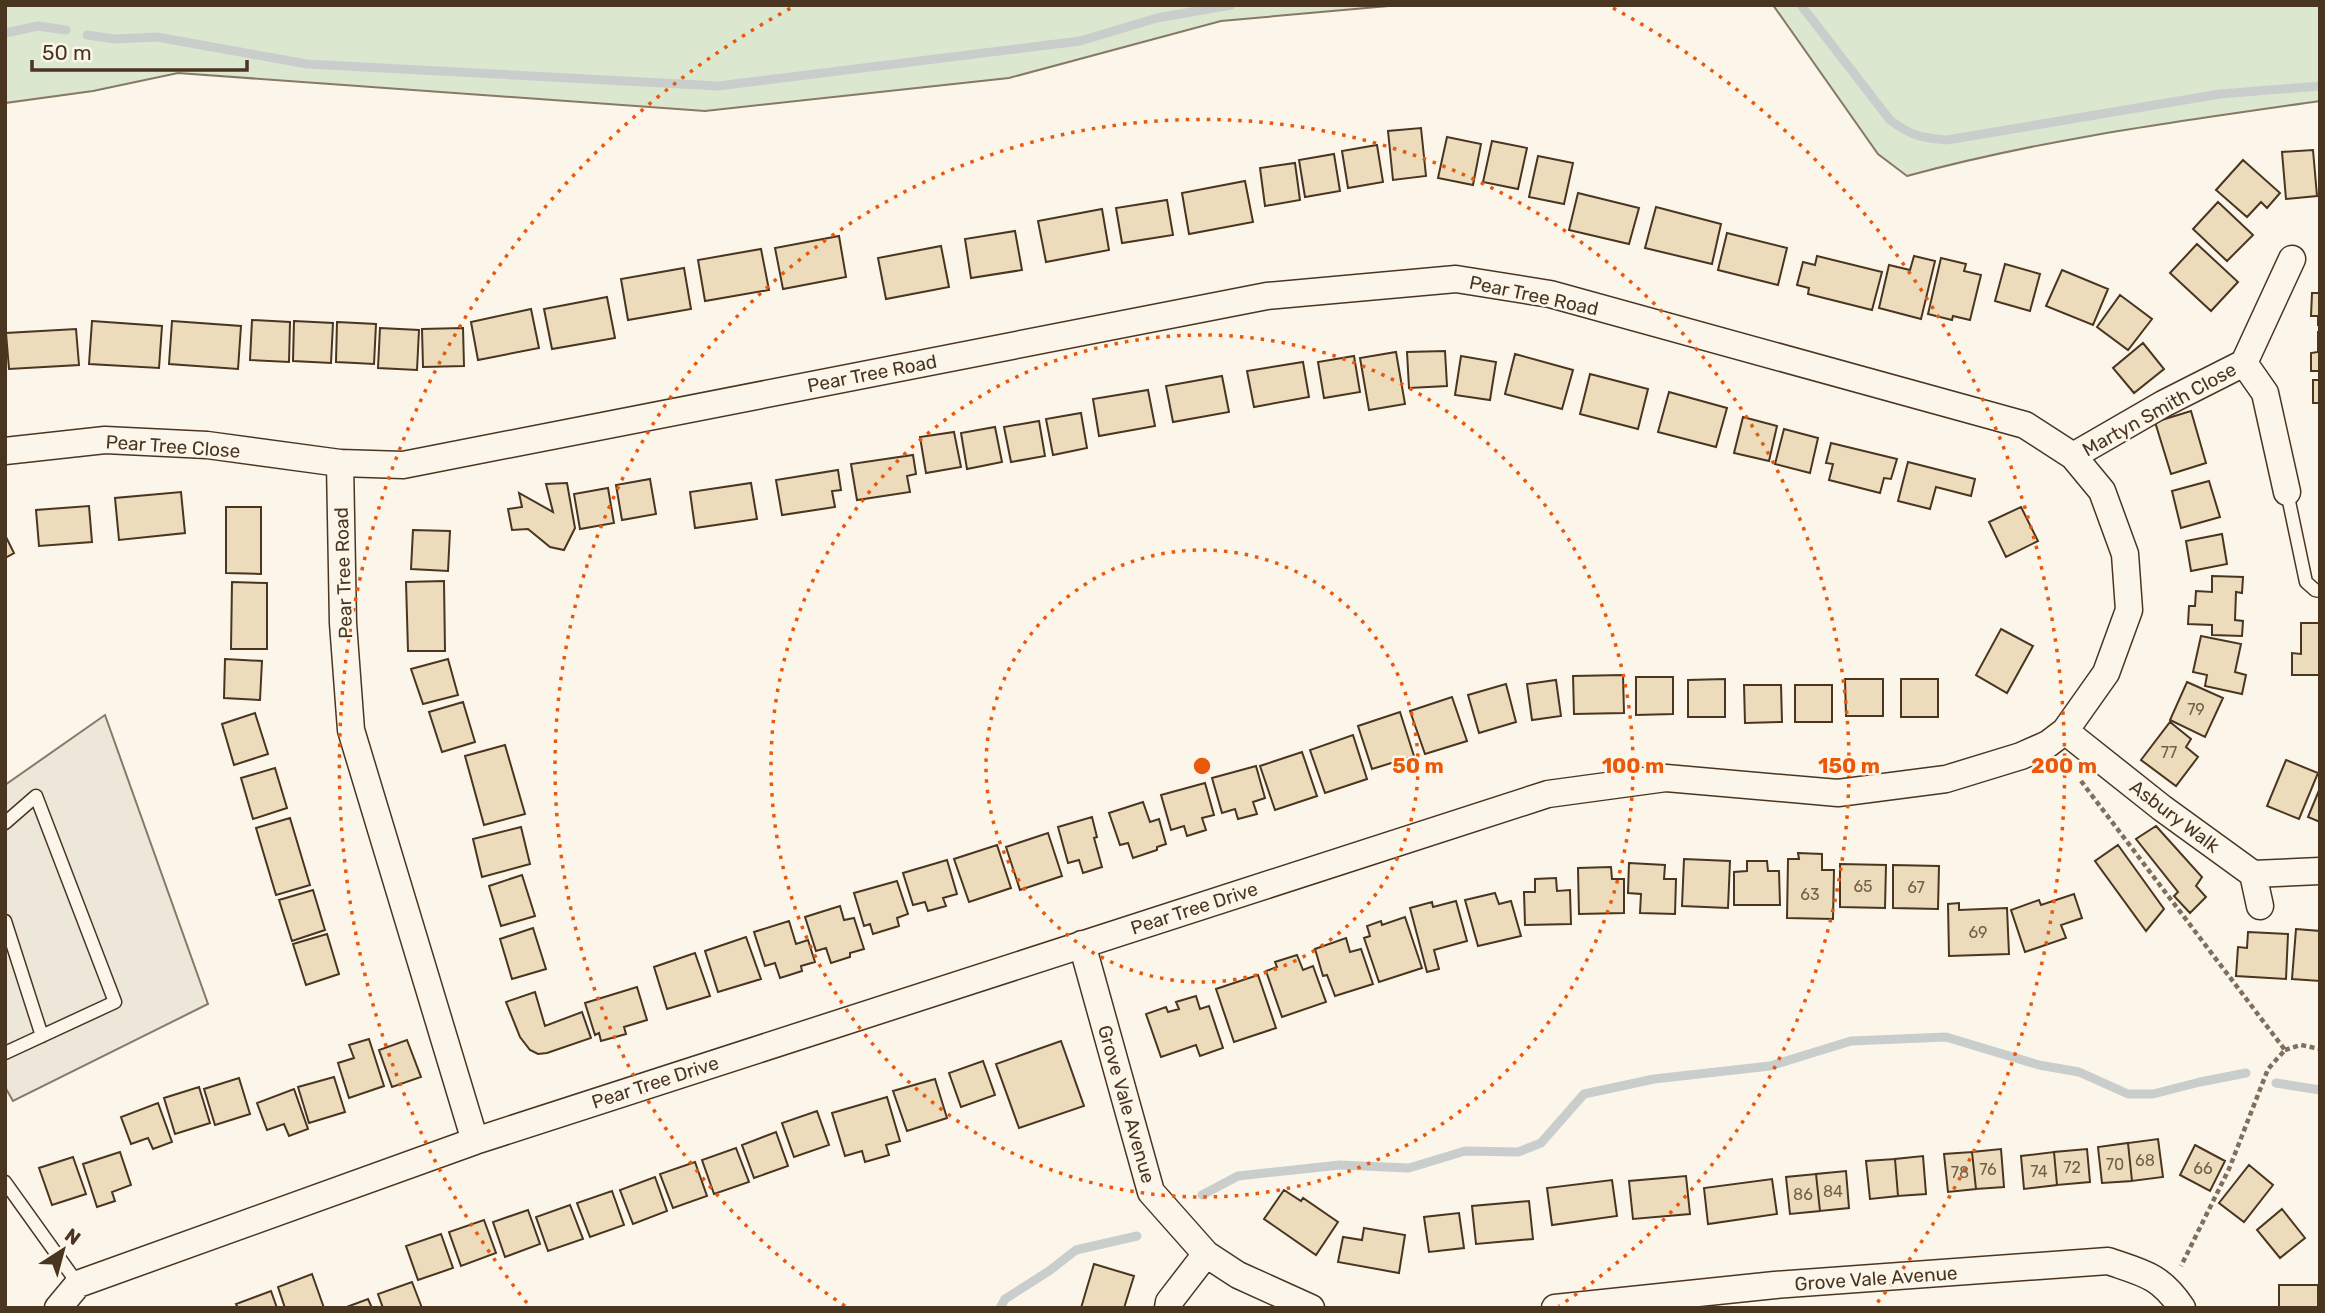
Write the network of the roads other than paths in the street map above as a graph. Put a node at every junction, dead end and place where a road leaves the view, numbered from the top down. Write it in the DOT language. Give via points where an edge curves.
graph roads {
  1 [pos="2292,259"];
  2 [pos="2244,363"];
  3 [pos="5,451"];
  4 [pos="2073,456"];
  5 [pos="340,463"];
  6 [pos="2287,492"];
  7 [pos="2320,591"];
  8 [pos="2065,732"];
  9 [pos="5,823"];
  10 [pos="2320,871"];
  11 [pos="2253,874"];
  12 [pos="2260,906"];
  13 [pos="5,921"];
  14 [pos="1082,944"];
  15 [pos="42,1036"];
  16 [pos="5,1054"];
  17 [pos="475,1141"];
  18 [pos="5,1182"];
  19 [pos="1206,1254"];
  20 [pos="78,1284"];
  21 [pos="1776,1296"];
  22 [pos="2176,1299"];
  23 [pos="58,1308"];
  24 [pos="1168,1308"];
  25 [pos="1311,1308"];
  26 [pos="1555,1308"];
  1 -- 2 [label="street, Martyn Smith Close"];
  2 -- 4 [label="street, Martyn Smith Close"];
  2 -- 6 [label="street, Martyn Smith Close" via="2265,393"];
  3 -- 5 [label="street, Pear Tree Close" via="105,440 207,445"];
  4 -- 5 [label="street, Pear Tree Road" via="2025,425 1550,295 1456,279 1267,296 403,465"];
  4 -- 8 [label="street, Pear Tree Drive" via="2102,491 2125,554 2129,610 2106,673"];
  5 -- 17 [label="street, Pear Tree Road" via="343,624 351,730"];
  6 -- 7 [label="lane" via="2306,582"];
  8 -- 11 [label="street, Asbury Walk"];
  8 -- 14 [label="street, Pear Tree Drive" via="2021,755 1945,779 1838,793 1666,778 1548,793"];
  9 -- 15 [label="lane" via="36,796 115,1002"];
  10 -- 11 [label="street"];
  11 -- 12 [label="street"];
  13 -- 15 [label="lane"];
  14 -- 17 [label="street, Pear Tree Drive"];
  14 -- 19 [label="street, Grove Vale Avenue" via="1151,1192"];
  15 -- 16 [label="lane"];
  17 -- 20 [label="street, Pear Tree Drive"];
  18 -- 20 [label="lane"];
  19 -- 24 [label="street"];
  19 -- 25 [label="street, Grove Vale Avenue" via="1238,1275"];
  20 -- 23 [label="street"];
  21 -- 22 [label="street, Grove Vale Avenue" via="2108,1261 2154,1277"];
  21 -- 26 [label="street, Grove Vale Avenue"];
}
